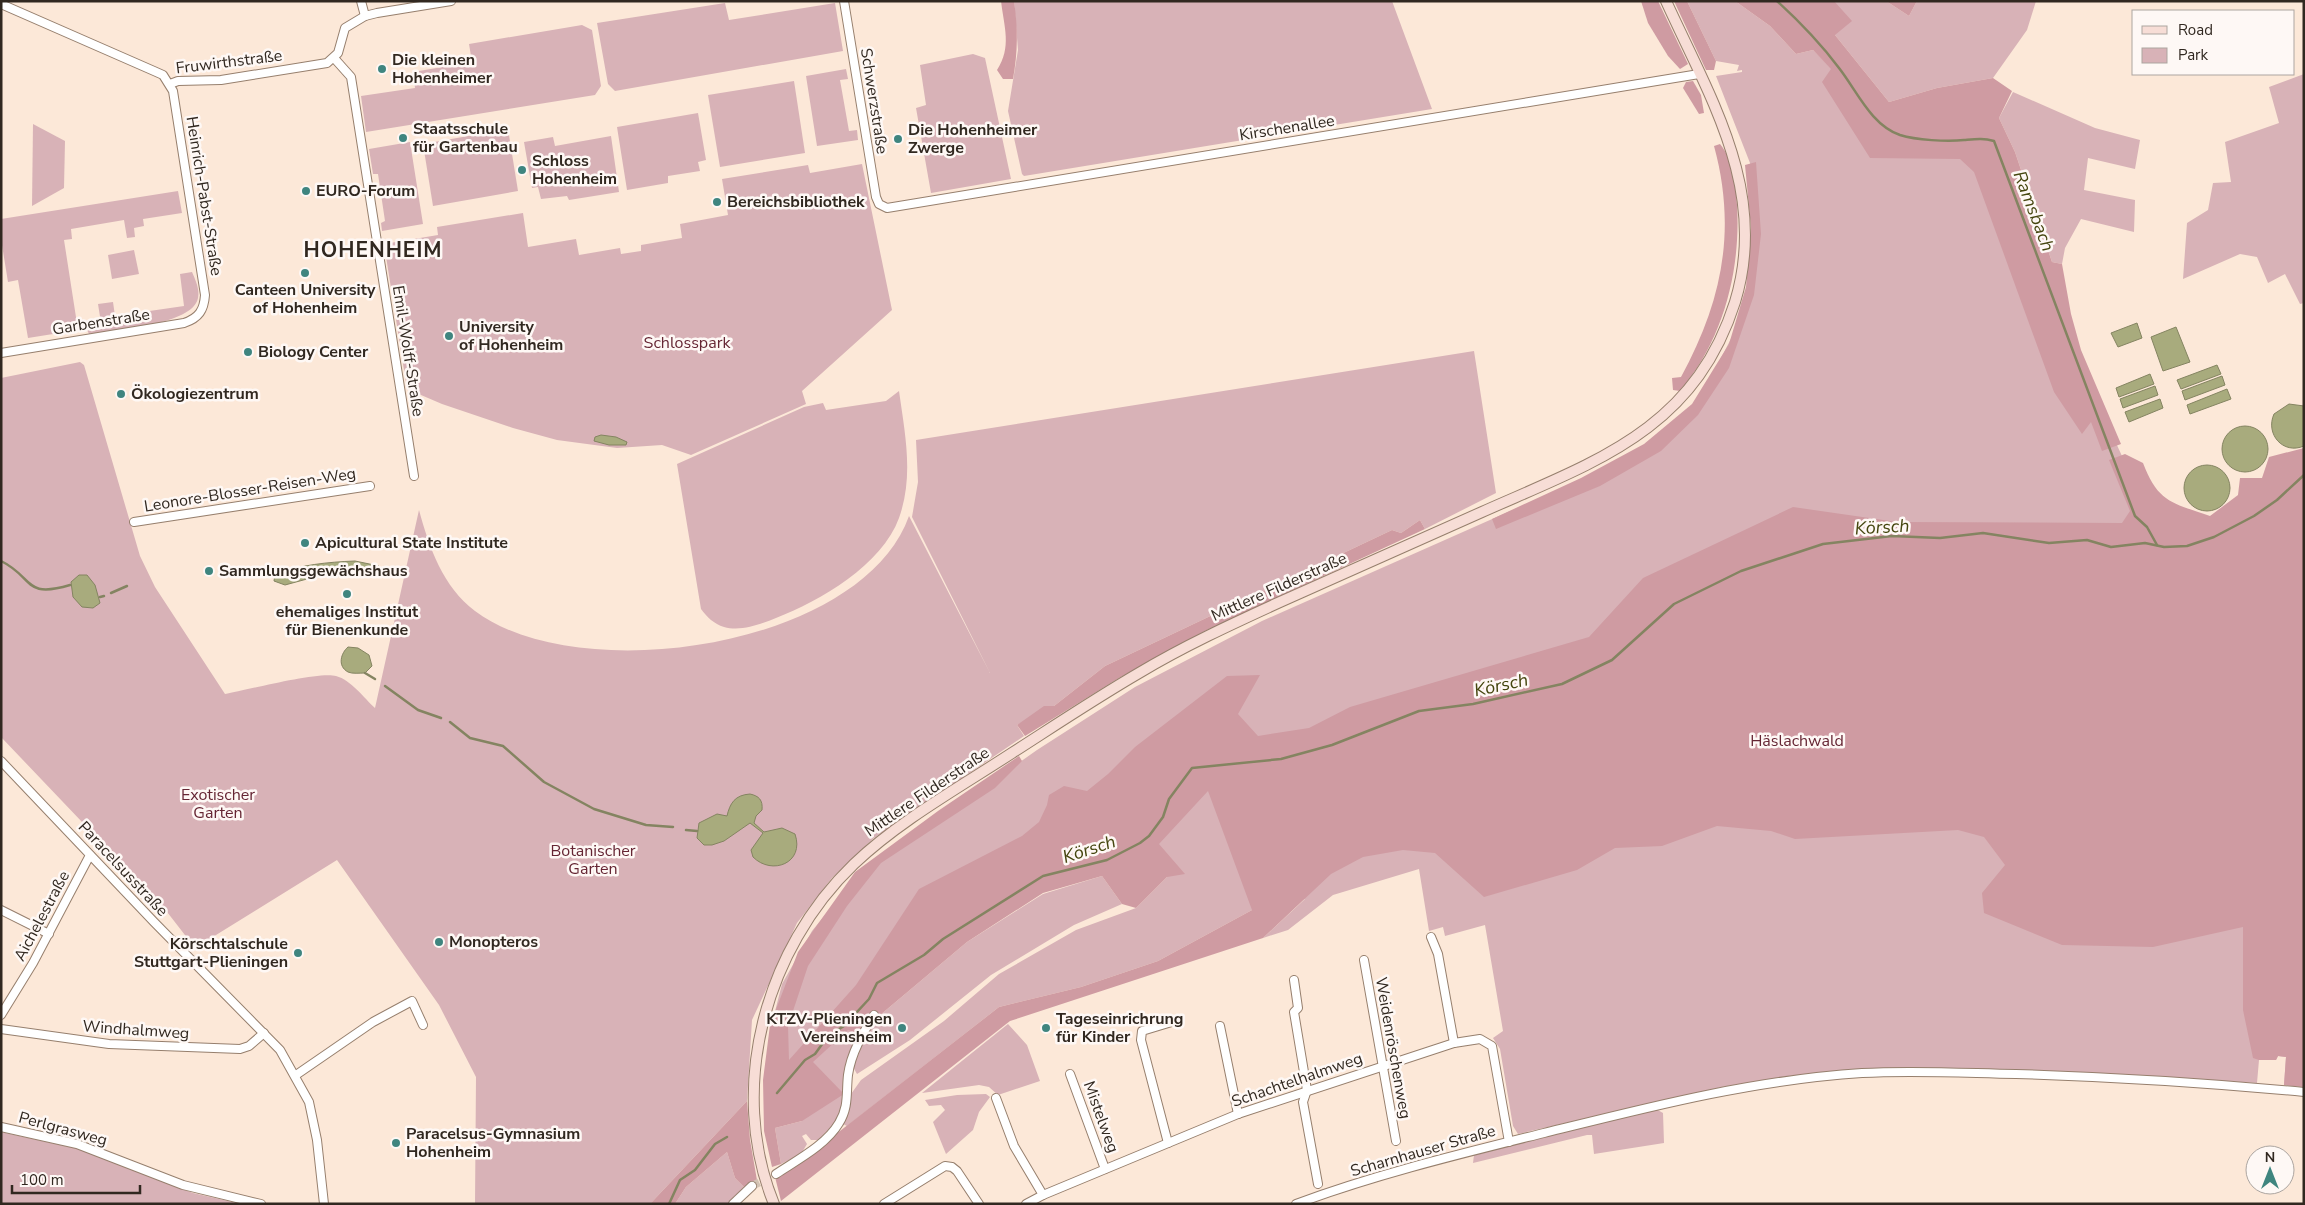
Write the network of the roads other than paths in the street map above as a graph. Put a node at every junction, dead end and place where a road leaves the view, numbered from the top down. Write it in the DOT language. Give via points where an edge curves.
graph roads {
  1 [pos="360,1"];
  2 [pos="451,1"];
  3 [pos="844,1"];
  4 [pos="1666,1"];
  5 [pos="1,4"];
  6 [pos="365,16"];
  7 [pos="334,58"];
  8 [pos="1699,74"];
  9 [pos="170,84"];
  10 [pos="879,204"];
  11 [pos="201,312"];
  12 [pos="1,353"];
  13 [pos="414,476"];
  14 [pos="370,486"];
  15 [pos="134,522"];
  16 [pos="1,761"];
  17 [pos="90,855"];
  18 [pos="1,910"];
  19 [pos="49,934"];
  20 [pos="1431,937"];
  21 [pos="1364,960"];
  22 [pos="1294,980"];
  23 [pos="1,1015"];
  24 [pos="874,1015"];
  25 [pos="1175,1021"];
  26 [pos="423,1025"];
  27 [pos="1220,1026"];
  28 [pos="1,1029"];
  29 [pos="264,1033"];
  30 [pos="1454,1043"];
  31 [pos="1384,1066"];
  32 [pos="1070,1074"];
  33 [pos="296,1075"];
  34 [pos="1307,1090"];
  35 [pos="2304,1092"];
  36 [pos="996,1098"];
  37 [pos="1238,1114"];
  38 [pos="1,1127"];
  39 [pos="1396,1141"];
  40 [pos="1508,1142"];
  41 [pos="1168,1143"];
  42 [pos="1105,1169"];
  43 [pos="776,1174"];
  44 [pos="1318,1184"];
  45 [pos="752,1186"];
  46 [pos="1043,1195"];
  47 [pos="1320,1195"];
  48 [pos="261,1204"];
  49 [pos="324,1204"];
  50 [pos="734,1204"];
  51 [pos="774,1204"];
  52 [pos="884,1204"];
  53 [pos="979,1204"];
  54 [pos="1026,1204"];
  55 [pos="1296,1204"];
  56 [pos="1320,1204"];
  1 -- 6 [label="street"];
  2 -- 6 [label="street"];
  3 -- 10 [label="street, Schwerzstraße"];
  4 -- 8 [label="main road, Mittlere Filderstraße"];
  5 -- 9 [label="street, Fruwirthstraße" via="163,75"];
  6 -- 7 [label="street" via="345,28"];
  7 -- 9 [label="street, Fruwirthstraße" via="327,63 222,80"];
  7 -- 13 [label="street, Emil-Wolff-Straße" via="351,77"];
  8 -- 10 [label="street, Kirschenallee" via="928,202 887,208"];
  8 -- 51 [label="main road, Mittlere Filderstraße" via="1732,147 1740,173 1745,234 1740,279 1727,323 1707,363 1685,394 1643,433 1610,454 1278,603 1154,664 914,818 854,863 823,898 793,942 781,967 761,1028 755,1112 764,1173"];
  9 -- 11 [label="street, Heinrich-Pabst-Straße" via="202,267 205,294"];
  11 -- 12 [label="street, Garbenstraße" via="184,323"];
  14 -- 15 [label="street, Leonore-Blosser-Reisen-Weg"];
  16 -- 17 [label="street, Paracelsusstraße"];
  17 -- 19 [label="street, Aichelestraße"];
  17 -- 29 [label="street, Paracelsusstraße"];
  18 -- 19 [label="street"];
  19 -- 23 [label="street, Aichelestraße"];
  20 -- 30 [label="street" via="1438,954"];
  21 -- 31 [label="street, Weidenröschenweg"];
  22 -- 34 [label="street" via="1298,1008 1294,1012"];
  24 -- 43 [label="street" via="851,1064 848,1102 839,1124 813,1148"];
  25 -- 41 [label="street" via="1142,1031 1141,1040"];
  26 -- 33 [label="street" via="412,1000 373,1022"];
  27 -- 37 [label="street"];
  28 -- 29 [label="street, Windhalmweg" via="109,1044 240,1050"];
  29 -- 33 [label="street, Paracelsusstraße"];
  30 -- 31 [label="street, Schachtelhalmweg"];
  30 -- 40 [label="street, Schachtelhalmweg" via="1480,1039 1492,1046"];
  31 -- 34 [label="street, Schachtelhalmweg"];
  31 -- 39 [label="street, Weidenröschenweg"];
  32 -- 42 [label="street, Mistelweg"];
  33 -- 49 [label="street, Paracelsusstraße" via="309,1102"];
  34 -- 37 [label="street, Schachtelhalmweg"];
  34 -- 44 [label="street" via="1303,1102"];
  35 -- 40 [label="street, Scharnhauser Straße" via="2109,1077 1933,1071 1868,1073 1798,1079 1722,1091"];
  36 -- 46 [label="street" via="1014,1146"];
  37 -- 41 [label="street, Schachtelhalmweg"];
  38 -- 48 [label="street, Perlgrasweg" via="77,1144 183,1185"];
  40 -- 47 [label="street, Scharnhauser Straße"];
  41 -- 42 [label="street, Schachtelhalmweg"];
  42 -- 46 [label="street, Schachtelhalmweg"];
  45 -- 50 [label="street"];
  46 -- 54 [label="street, Schachtelhalmweg"];
  47 -- 55 [label="street, Scharnhauser Straße"];
  47 -- 56 [label="street"];
  52 -- 53 [label="street" via="944,1166 952,1167"];
}
